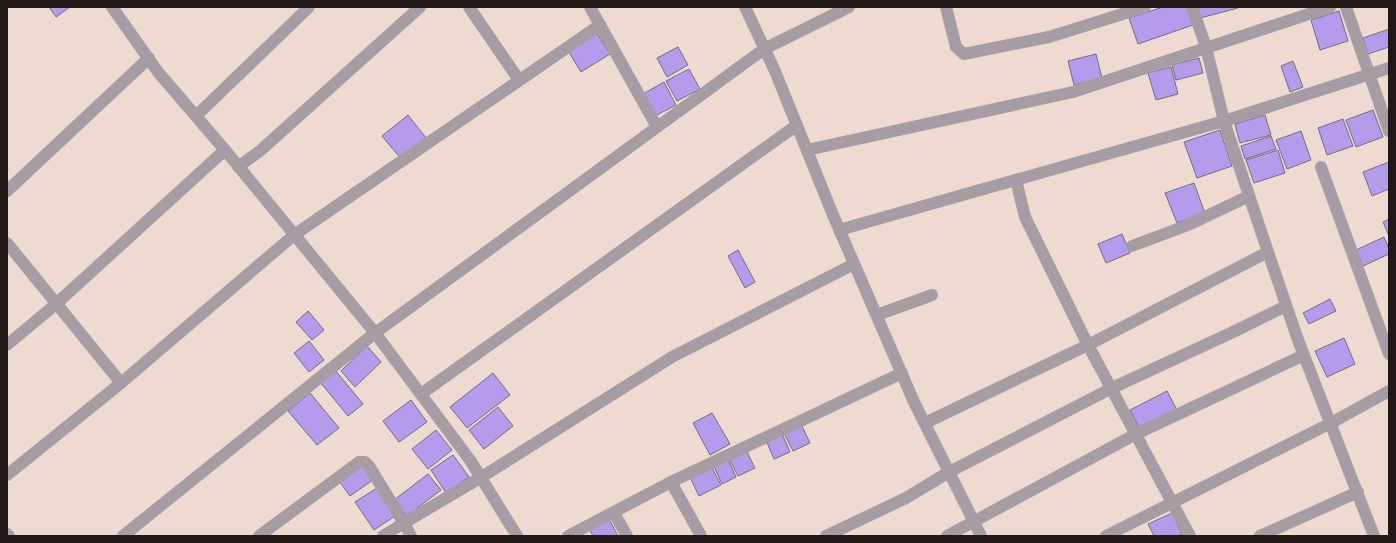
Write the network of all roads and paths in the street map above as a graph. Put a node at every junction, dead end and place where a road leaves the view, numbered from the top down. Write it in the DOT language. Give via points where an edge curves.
graph roads {
  1 [pos="112,7"];
  2 [pos="309,7"];
  3 [pos="420,7"];
  4 [pos="469,7"];
  5 [pos="590,7"];
  6 [pos="745,7"];
  7 [pos="850,7"];
  8 [pos="946,7"];
  9 [pos="1145,7"];
  10 [pos="1192,7"];
  11 [pos="1330,7"];
  12 [pos="1346,7"];
  13 [pos="600,25"];
  14 [pos="1206,48"];
  15 [pos="764,49"];
  16 [pos="149,58"];
  17 [pos="1389,68"];
  18 [pos="1369,74"];
  19 [pos="518,80"];
  20 [pos="196,116"];
  21 [pos="1224,121"];
  22 [pos="797,125"];
  23 [pos="657,127"];
  24 [pos="1389,131"];
  25 [pos="225,150"];
  26 [pos="806,150"];
  27 [pos="238,167"];
  28 [pos="1321,167"];
  29 [pos="1016,180"];
  30 [pos="7,191"];
  31 [pos="1249,196"];
  32 [pos="840,230"];
  33 [pos="294,235"];
  34 [pos="7,243"];
  35 [pos="1132,246"];
  36 [pos="1268,252"];
  37 [pos="854,264"];
  38 [pos="932,295"];
  39 [pos="56,304"];
  40 [pos="1286,306"];
  41 [pos="877,316"];
  42 [pos="375,333"];
  43 [pos="7,345"];
  44 [pos="1088,345"];
  45 [pos="1389,354"];
  46 [pos="1304,355"];
  47 [pos="902,373"];
  48 [pos="121,383"];
  49 [pos="1112,388"];
  50 [pos="1389,390"];
  51 [pos="421,394"];
  52 [pos="925,423"];
  53 [pos="1331,423"];
  54 [pos="1136,434"];
  55 [pos="949,472"];
  56 [pos="7,476"];
  57 [pos="481,477"];
  58 [pos="671,482"];
  59 [pos="1358,492"];
  60 [pos="1173,503"];
  61 [pos="614,513"];
  62 [pos="974,521"];
  63 [pos="404,523"];
  64 [pos="123,536"];
  65 [pos="259,536"];
  66 [pos="383,536"];
  67 [pos="411,536"];
  68 [pos="518,536"];
  69 [pos="568,536"];
  70 [pos="626,536"];
  71 [pos="701,536"];
  72 [pos="826,536"];
  73 [pos="947,536"];
  74 [pos="982,536"];
  75 [pos="1106,536"];
  76 [pos="1190,536"];
  77 [pos="1260,536"];
  78 [pos="1374,536"];
  1 -- 16 [label="street"];
  2 -- 20 [label="street"];
  3 -- 27 [label="street" via="261,150"];
  4 -- 19 [label="street"];
  5 -- 13 [label="street"];
  6 -- 15 [label="street"];
  7 -- 15 [label="street"];
  8 -- 9 [label="street" via="956,47 964,54 1049,37"];
  10 -- 14 [label="street"];
  11 -- 14 [label="street"];
  12 -- 18 [label="street"];
  13 -- 19 [label="street"];
  13 -- 23 [label="street"];
  14 -- 21 [label="street"];
  14 -- 26 [label="street" via="1073,92"];
  15 -- 22 [label="street"];
  15 -- 23 [label="street"];
  16 -- 20 [label="street"];
  16 -- 30 [label="street"];
  17 -- 18 [label="street"];
  18 -- 21 [label="street"];
  18 -- 24 [label="street"];
  19 -- 33 [label="street"];
  20 -- 25 [label="street"];
  21 -- 29 [label="street"];
  21 -- 31 [label="street"];
  22 -- 26 [label="street"];
  22 -- 51 [label="street"];
  23 -- 42 [label="street"];
  25 -- 27 [label="street"];
  25 -- 39 [label="street"];
  26 -- 32 [label="street"];
  27 -- 33 [label="street"];
  28 -- 45 [label="street"];
  29 -- 32 [label="street"];
  29 -- 44 [label="street" via="1025,217"];
  31 -- 35 [label="street" via="1188,225"];
  31 -- 36 [label="street"];
  32 -- 37 [label="street"];
  33 -- 42 [label="street"];
  33 -- 48 [label="street"];
  34 -- 39 [label="street"];
  36 -- 40 [label="street"];
  36 -- 44 [label="street"];
  37 -- 41 [label="street"];
  37 -- 57 [label="street" via="672,357"];
  38 -- 41 [label="street"];
  39 -- 43 [label="street"];
  39 -- 48 [label="street"];
  40 -- 46 [label="street"];
  40 -- 49 [label="street"];
  41 -- 47 [label="street"];
  42 -- 51 [label="street"];
  42 -- 64 [label="street"];
  44 -- 49 [label="street"];
  44 -- 52 [label="street"];
  46 -- 53 [label="street"];
  46 -- 54 [label="street"];
  47 -- 52 [label="street"];
  47 -- 58 [label="street"];
  48 -- 56 [label="street"];
  49 -- 54 [label="street"];
  49 -- 55 [label="street"];
  50 -- 53 [label="street"];
  51 -- 57 [label="street"];
  52 -- 55 [label="street"];
  53 -- 59 [label="street"];
  53 -- 60 [label="street"];
  54 -- 60 [label="street"];
  54 -- 62 [label="street"];
  55 -- 62 [label="street"];
  55 -- 72 [label="street" via="906,498"];
  57 -- 63 [label="street"];
  57 -- 68 [label="street"];
  58 -- 61 [label="street"];
  58 -- 71 [label="street"];
  59 -- 77 [label="street"];
  59 -- 78 [label="street"];
  60 -- 75 [label="street"];
  60 -- 76 [label="street"];
  61 -- 69 [label="street"];
  61 -- 70 [label="street"];
  62 -- 73 [label="street"];
  62 -- 74 [label="street"];
  63 -- 65 [label="street" via="369,466 365,462 359,462"];
  63 -- 66 [label="street"];
  63 -- 67 [label="street"];
}
